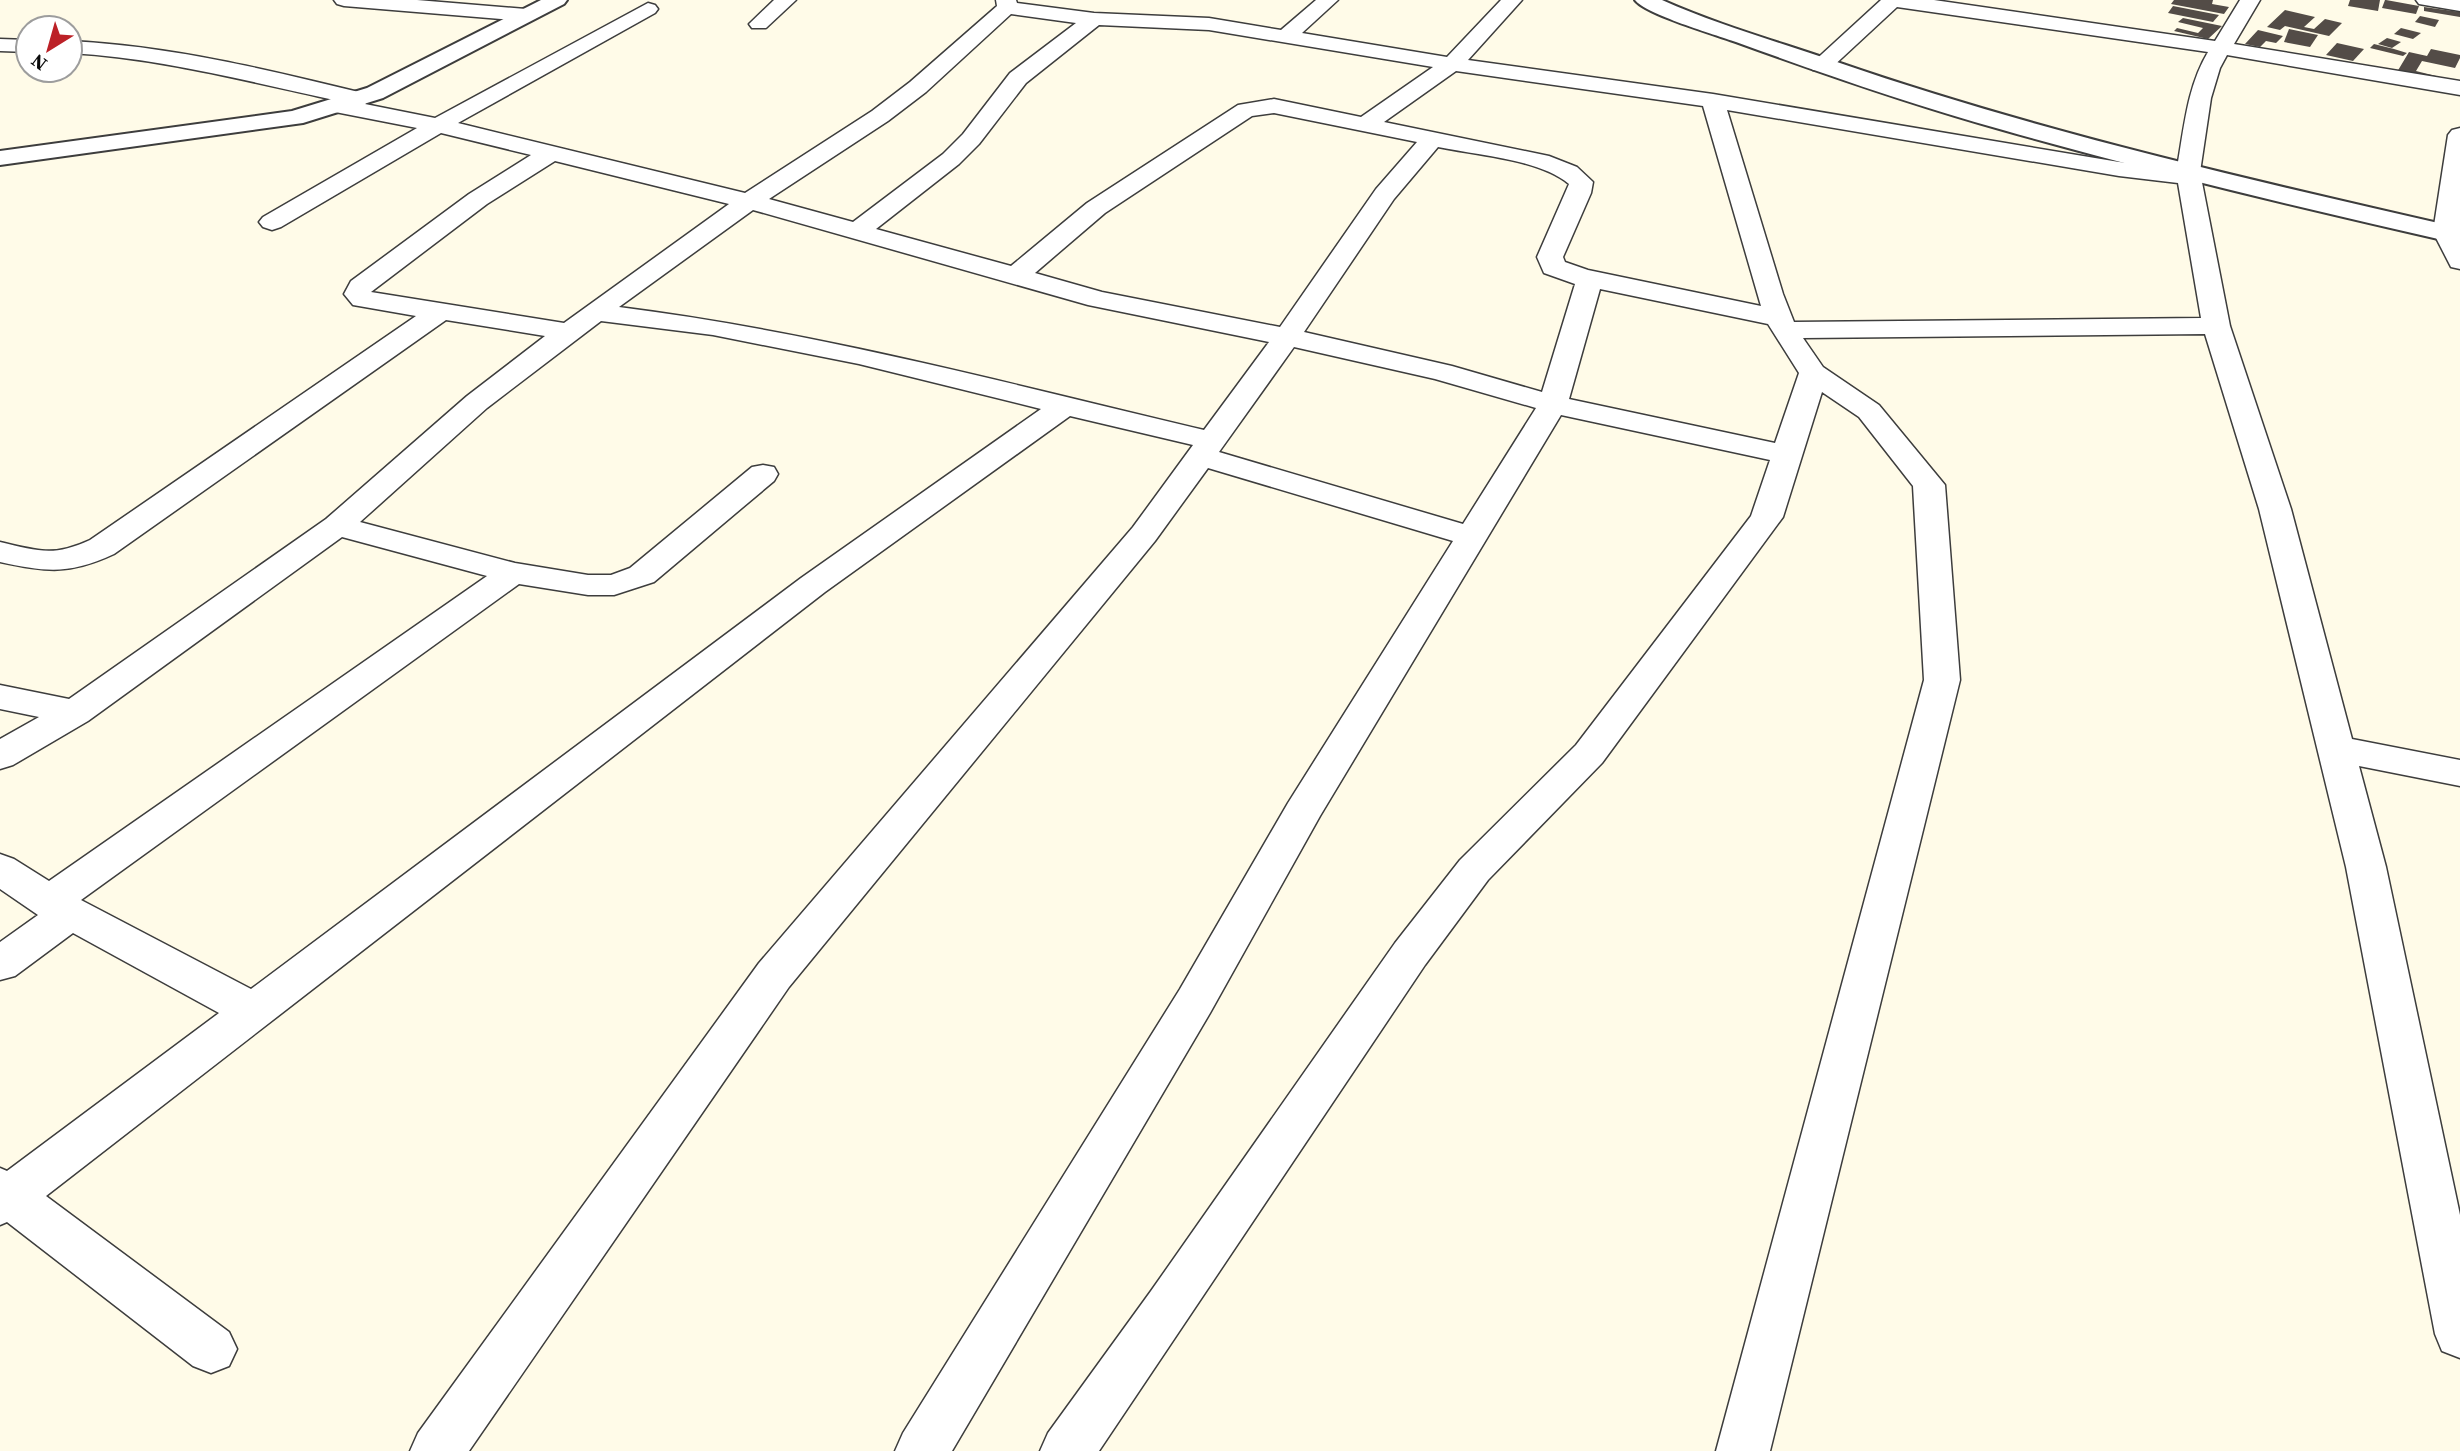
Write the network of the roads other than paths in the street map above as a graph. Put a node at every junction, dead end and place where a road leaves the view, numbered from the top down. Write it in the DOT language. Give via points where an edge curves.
graph roads {
  1 [pos="344,0"];
  2 [pos="557,0"];
  3 [pos="786,0"];
  4 [pos="1185,0"];
  5 [pos="1328,0"];
  6 [pos="1512,0"];
  7 [pos="1645,0"];
  8 [pos="1893,0"];
  9 [pos="2250,0"];
  10 [pos="2426,0"];
  11 [pos="1006,4"];
  12 [pos="2460,5"];
  13 [pos="648,9"];
  14 [pos="526,15"];
  15 [pos="1094,19"];
  16 [pos="1168,21"];
  17 [pos="759,24"];
  18 [pos="1286,36"];
  19 [pos="84,47"];
  20 [pos="2222,48"];
  21 [pos="1454,62"];
  22 [pos="1821,65"];
  23 [pos="2460,88"];
  24 [pos="1713,101"];
  25 [pos="349,102"];
  26 [pos="1366,124"];
  27 [pos="438,125"];
  28 [pos="2460,135"];
  29 [pos="1433,138"];
  30 [pos="552,152"];
  31 [pos="0,158"];
  32 [pos="2189,175"];
  33 [pos="749,201"];
  34 [pos="272,222"];
  35 [pos="856,232"];
  36 [pos="2453,234"];
  37 [pos="2460,261"];
  38 [pos="1014,277"];
  39 [pos="1590,279"];
  40 [pos="442,312"];
  41 [pos="595,313"];
  42 [pos="1782,324"];
  43 [pos="2216,326"];
  44 [pos="570,331"];
  45 [pos="1287,337"];
  46 [pos="1813,373"];
  47 [pos="1553,404"];
  48 [pos="1063,407"];
  49 [pos="1206,449"];
  50 [pos="1787,455"];
  51 [pos="763,474"];
  52 [pos="337,526"];
  53 [pos="1470,536"];
  54 [pos="0,552"];
  55 [pos="513,573"];
  56 [pos="0,697"];
  57 [pos="75,712"];
  58 [pos="2336,748"];
  59 [pos="0,756"];
  60 [pos="2460,773"];
  61 [pos="0,869"];
  62 [pos="60,908"];
  63 [pos="0,964"];
  64 [pos="254,1011"];
  65 [pos="3,1196"];
  66 [pos="2460,1334"];
  67 [pos="211,1349"];
  68 [pos="437,1451"];
  69 [pos="922,1451"];
  70 [pos="1067,1451"];
  71 [pos="1744,1451"];
  1 -- 14 [label="street"];
  2 -- 14 [label="street"];
  3 -- 17 [label="street"];
  4 -- 16 [label="street"];
  5 -- 18 [label="street"];
  6 -- 21 [label="street"];
  7 -- 22 [label="street"];
  8 -- 20 [label="street"];
  8 -- 22 [label="street"];
  9 -- 20 [label="street"];
  10 -- 12 [label="street"];
  11 -- 15 [label="street"];
  11 -- 33 [label="street" via="918,87"];
  13 -- 27 [label="street"];
  14 -- 25 [label="street"];
  15 -- 16 [label="street"];
  15 -- 35 [label="street" via="1018,78 951,159"];
  16 -- 18 [label="street"];
  18 -- 21 [label="street"];
  19 -- 25 [label="street" via="155,56"];
  20 -- 23 [label="street"];
  20 -- 32 [label="street" via="2203,88"];
  21 -- 24 [label="street"];
  21 -- 26 [label="street"];
  22 -- 32 [label="street"];
  24 -- 32 [label="street" via="2119,169"];
  24 -- 42 [label="street"];
  25 -- 27 [label="street"];
  25 -- 31 [label="street" via="295,118"];
  26 -- 29 [label="street"];
  26 -- 38 [label="street" via="1274,106 1246,110 1096,208"];
  27 -- 30 [label="street"];
  27 -- 34 [label="street"];
  28 -- 36 [label="street"];
  29 -- 39 [label="street" via="1541,161 1581,182 1550,257 1553,267"];
  29 -- 45 [label="street" via="1385,194"];
  30 -- 33 [label="street"];
  30 -- 40 [label="street" via="478,199 360,287 357,294 363,299"];
  32 -- 36 [label="street"];
  32 -- 43 [label="street"];
  33 -- 35 [label="street"];
  33 -- 41 [label="street"];
  35 -- 38 [label="street"];
  36 -- 37 [label="street"];
  38 -- 45 [label="street"];
  39 -- 42 [label="street"];
  39 -- 47 [label="street"];
  40 -- 44 [label="street"];
  40 -- 54 [label="street" via="102,547 74,561 54,564"];
  41 -- 44 [label="street"];
  41 -- 48 [label="street" via="713,327 833,351"];
  42 -- 43 [label="street"];
  42 -- 46 [label="street"];
  43 -- 58 [label="street" via="2275,509"];
  44 -- 52 [label="street" via="477,402"];
  45 -- 47 [label="street" via="1442,372"];
  45 -- 49 [label="street"];
  46 -- 50 [label="street"];
  46 -- 71 [label="street" via="1869,411 1929,485 1942,680"];
  47 -- 50 [label="street"];
  47 -- 53 [label="street"];
  48 -- 49 [label="street"];
  48 -- 64 [label="street" via="813,586"];
  49 -- 53 [label="street"];
  49 -- 68 [label="street" via="1144,534 774,975"];
  50 -- 70 [label="street" via="1767,517 1589,754 1474,870 1409,954"];
  51 -- 55 [label="street" via="642,575 614,585 588,585"];
  52 -- 55 [label="street"];
  52 -- 57 [label="street"];
  53 -- 69 [label="street"];
  55 -- 62 [label="street"];
  56 -- 57 [label="street"];
  57 -- 59 [label="street"];
  58 -- 60 [label="street"];
  58 -- 66 [label="street" via="2366,867"];
  61 -- 62 [label="street"];
  62 -- 63 [label="street"];
  62 -- 64 [label="street"];
  64 -- 65 [label="street"];
  65 -- 67 [label="street"];
}
